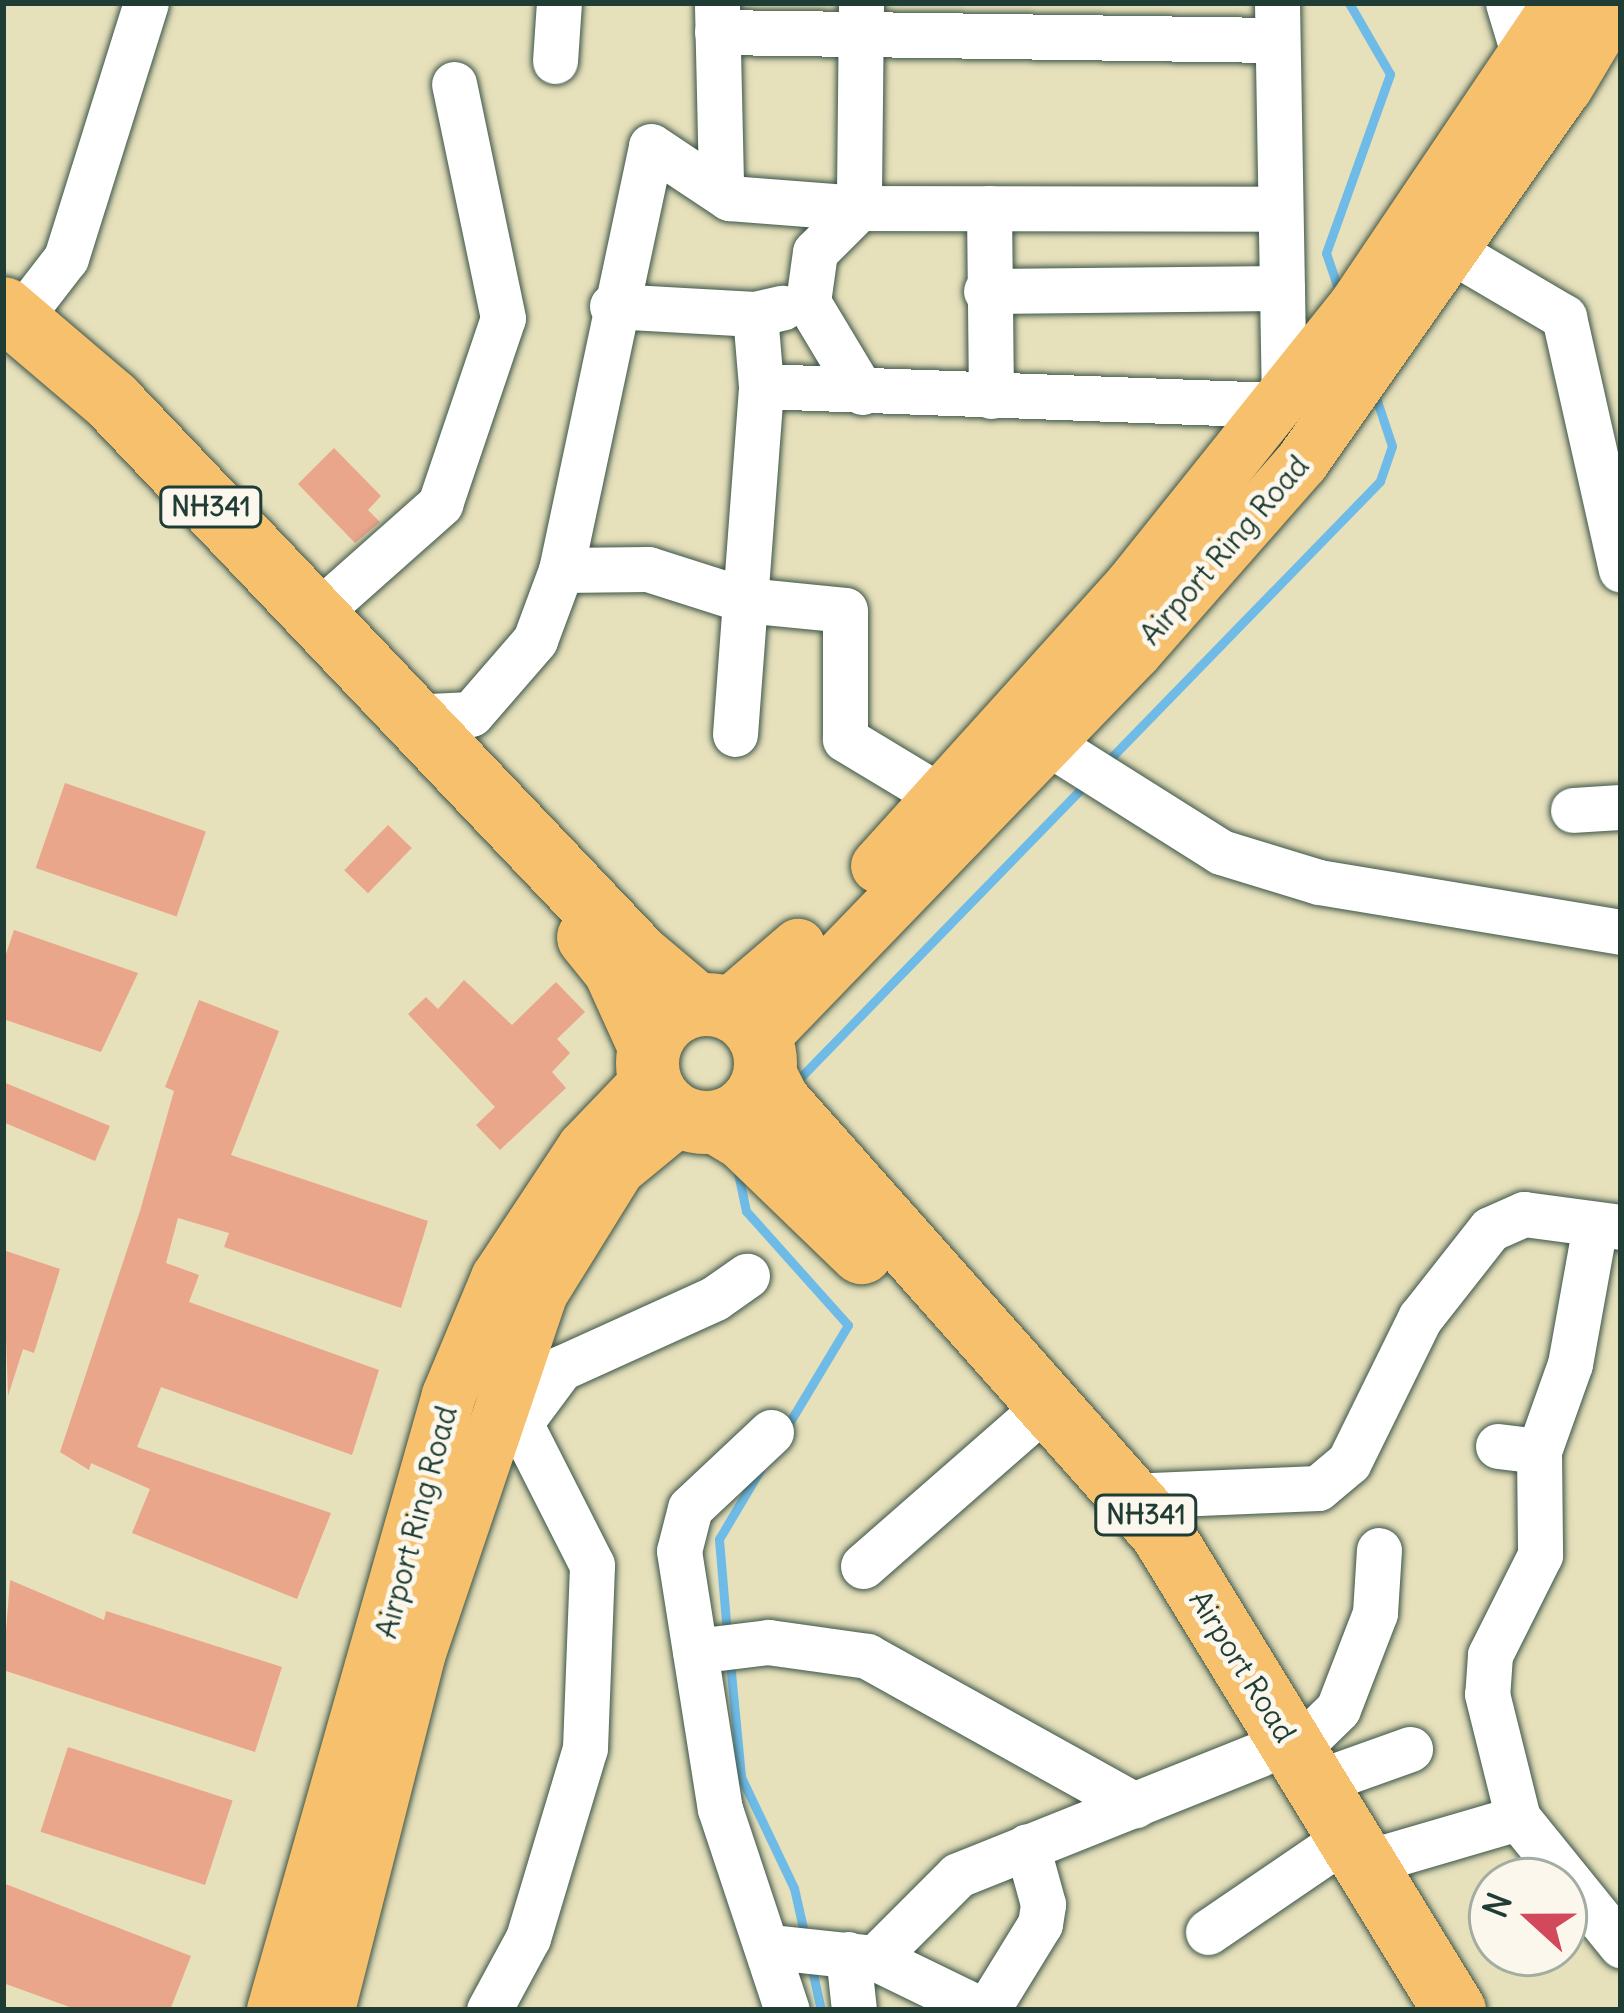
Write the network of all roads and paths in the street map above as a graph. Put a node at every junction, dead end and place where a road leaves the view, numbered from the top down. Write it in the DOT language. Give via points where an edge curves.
graph roads {
  1 [pos="146,3"];
  2 [pos="559,3"];
  3 [pos="1508,3"];
  4 [pos="1560,3"];
  5 [pos="1616,3"];
  6 [pos="717,17"];
  7 [pos="861,20"];
  8 [pos="990,20"];
  9 [pos="1169,21"];
  10 [pos="1277,21"];
  11 [pos="1524,56"];
  12 [pos="555,62"];
  13 [pos="454,84"];
  14 [pos="721,187"];
  15 [pos="859,208"];
  16 [pos="989,208"];
  17 [pos="1280,209"];
  18 [pos="1452,251"];
  19 [pos="1282,288"];
  20 [pos="986,291"];
  21 [pos="808,302"];
  22 [pos="612,306"];
  23 [pos="10,314"];
  24 [pos="755,314"];
  25 [pos="1372,324"];
  26 [pos="761,386"];
  27 [pos="1305,388"];
  28 [pos="862,392"];
  29 [pos="991,396"];
  30 [pos="561,570"];
  31 [pos="1621,571"];
  32 [pos="745,600"];
  33 [pos="314,616"];
  34 [pos="409,717"];
  35 [pos="735,734"];
  36 [pos="1083,768"];
  37 [pos="940,797"];
  38 [pos="1621,807"];
  39 [pos="1573,810"];
  40 [pos="820,925"];
  41 [pos="1621,932"];
  42 [pos="703,1011"];
  43 [pos="674,1091"];
  44 [pos="584,1148"];
  45 [pos="1608,1226"];
  46 [pos="747,1276"];
  47 [pos="1024,1426"];
  48 [pos="771,1432"];
  49 [pos="1128,1496"];
  50 [pos="1379,1550"];
  51 [pos="863,1566"];
  52 [pos="719,1648"];
  53 [pos="1410,1749"];
  54 [pos="1290,1763"];
  55 [pos="1135,1805"];
  56 [pos="1518,1818"];
  57 [pos="1027,1846"];
  58 [pos="1343,1859"];
  59 [pos="1208,1932"];
  60 [pos="1621,1945"];
  61 [pos="805,1970"];
  62 [pos="274,2010"];
  63 [pos="328,2010"];
  64 [pos="489,2010"];
  65 [pos="854,2010"];
  66 [pos="985,2010"];
  67 [pos="1416,2010"];
  68 [pos="1454,2010"];
  1 -- 23 [label="street" via="66,258"];
  2 -- 12 [label="street"];
  3 -- 11 [label="street"];
  4 -- 11 [label="main road, Airport Ring Road"];
  5 -- 18 [label="main road, Airport Ring Road"];
  6 -- 7 [label="street"];
  6 -- 14 [label="street"];
  7 -- 8 [label="street"];
  7 -- 15 [label="street"];
  8 -- 9 [label="street"];
  9 -- 10 [label="street"];
  10 -- 17 [label="street"];
  11 -- 25 [label="main road, Airport Ring Road"];
  13 -- 33 [label="street" via="503,318 440,504"];
  14 -- 15 [label="street" via="728,198"];
  14 -- 22 [label="street" via="651,146"];
  15 -- 16 [label="street"];
  15 -- 21 [label="street" via="815,252"];
  16 -- 17 [label="street"];
  16 -- 20 [label="street"];
  17 -- 19 [label="street"];
  18 -- 25 [label="main road, Airport Ring Road"];
  18 -- 31 [label="street" via="1564,317"];
  19 -- 20 [label="street"];
  19 -- 27 [label="street"];
  20 -- 29 [label="street"];
  21 -- 24 [label="street"];
  21 -- 28 [label="street"];
  22 -- 24 [label="street"];
  22 -- 30 [label="street"];
  23 -- 33 [label="highway, NH341" via="111,400"];
  24 -- 26 [label="street"];
  25 -- 27 [label="main road, Airport Ring Road"];
  26 -- 28 [label="street"];
  26 -- 32 [label="street"];
  27 -- 29 [label="street"];
  27 -- 36 [label="main road, Airport Ring Road" via="1301,463"];
  27 -- 37 [label="main road, Airport Ring Road"];
  28 -- 29 [label="street"];
  30 -- 32 [label="street" via="648,569"];
  30 -- 34 [label="street" via="535,640 471,714"];
  32 -- 35 [label="street"];
  32 -- 37 [label="street" via="845,610 845,739"];
  33 -- 34 [label="highway, NH341"];
  34 -- 42 [label="highway, NH341"];
  36 -- 41 [label="street" via="1221,852 1319,882"];
  36 -- 42 [label="main road, Airport Ring Road"];
  37 -- 40 [label="main road, Airport Ring Road"];
  38 -- 39 [label="street"];
  40 -- 42 [label="main road, Airport Ring Road"];
  40 -- 42 [label="main road" via="723,978"];
  42 -- 43 [label="highway" via="667,1018"];
  42 -- 43 [label="highway" via="748,1106"];
  42 -- 44 [label="main road" via="630,1019 626,1067"];
  42 -- 49 [label="highway, Airport Road / NH341"];
  43 -- 44 [label="main road, Airport Ring Road"];
  43 -- 47 [label="highway, Airport Road / NH341" via="744,1139 910,1300"];
  43 -- 63 [label="main road, Airport Ring Road" via="541,1292 419,1653"];
  44 -- 62 [label="main road, Airport Ring Road" via="498,1278 449,1395"];
  45 -- 49 [label="street" via="1524,1214 1490,1228 1420,1318 1349,1462 1318,1488"];
  45 -- 56 [label="street" via="1570,1364 1518,1448 1540,1555 1490,1655 1487,1694"];
  46 -- 64 [label="street" via="561,1368 520,1423 592,1565 585,1748 528,1938"];
  47 -- 51 [label="street"];
  47 -- 54 [label="highway, Airport Road / NH341" via="1136,1552"];
  48 -- 52 [label="street" via="690,1508 681,1527"];
  49 -- 54 [label="highway, Airport Road / NH341" via="1162,1532"];
  50 -- 54 [label="street" via="1375,1613 1338,1709"];
  52 -- 55 [label="street" via="804,1643 868,1655"];
  52 -- 61 [label="street" via="720,1809"];
  53 -- 54 [label="street"];
  54 -- 55 [label="street"];
  54 -- 58 [label="highway, Airport Road / NH341"];
  55 -- 57 [label="street"];
  56 -- 58 [label="street"];
  56 -- 60 [label="street"];
  57 -- 61 [label="street" via="958,1875"];
  57 -- 66 [label="street" via="1043,1904 1040,1924"];
  58 -- 59 [label="street"];
  58 -- 67 [label="highway, Airport Road / NH341"];
  58 -- 68 [label="highway, Airport Road / NH341"];
  61 -- 65 [label="street"];
  61 -- 66 [label="street"];
}
